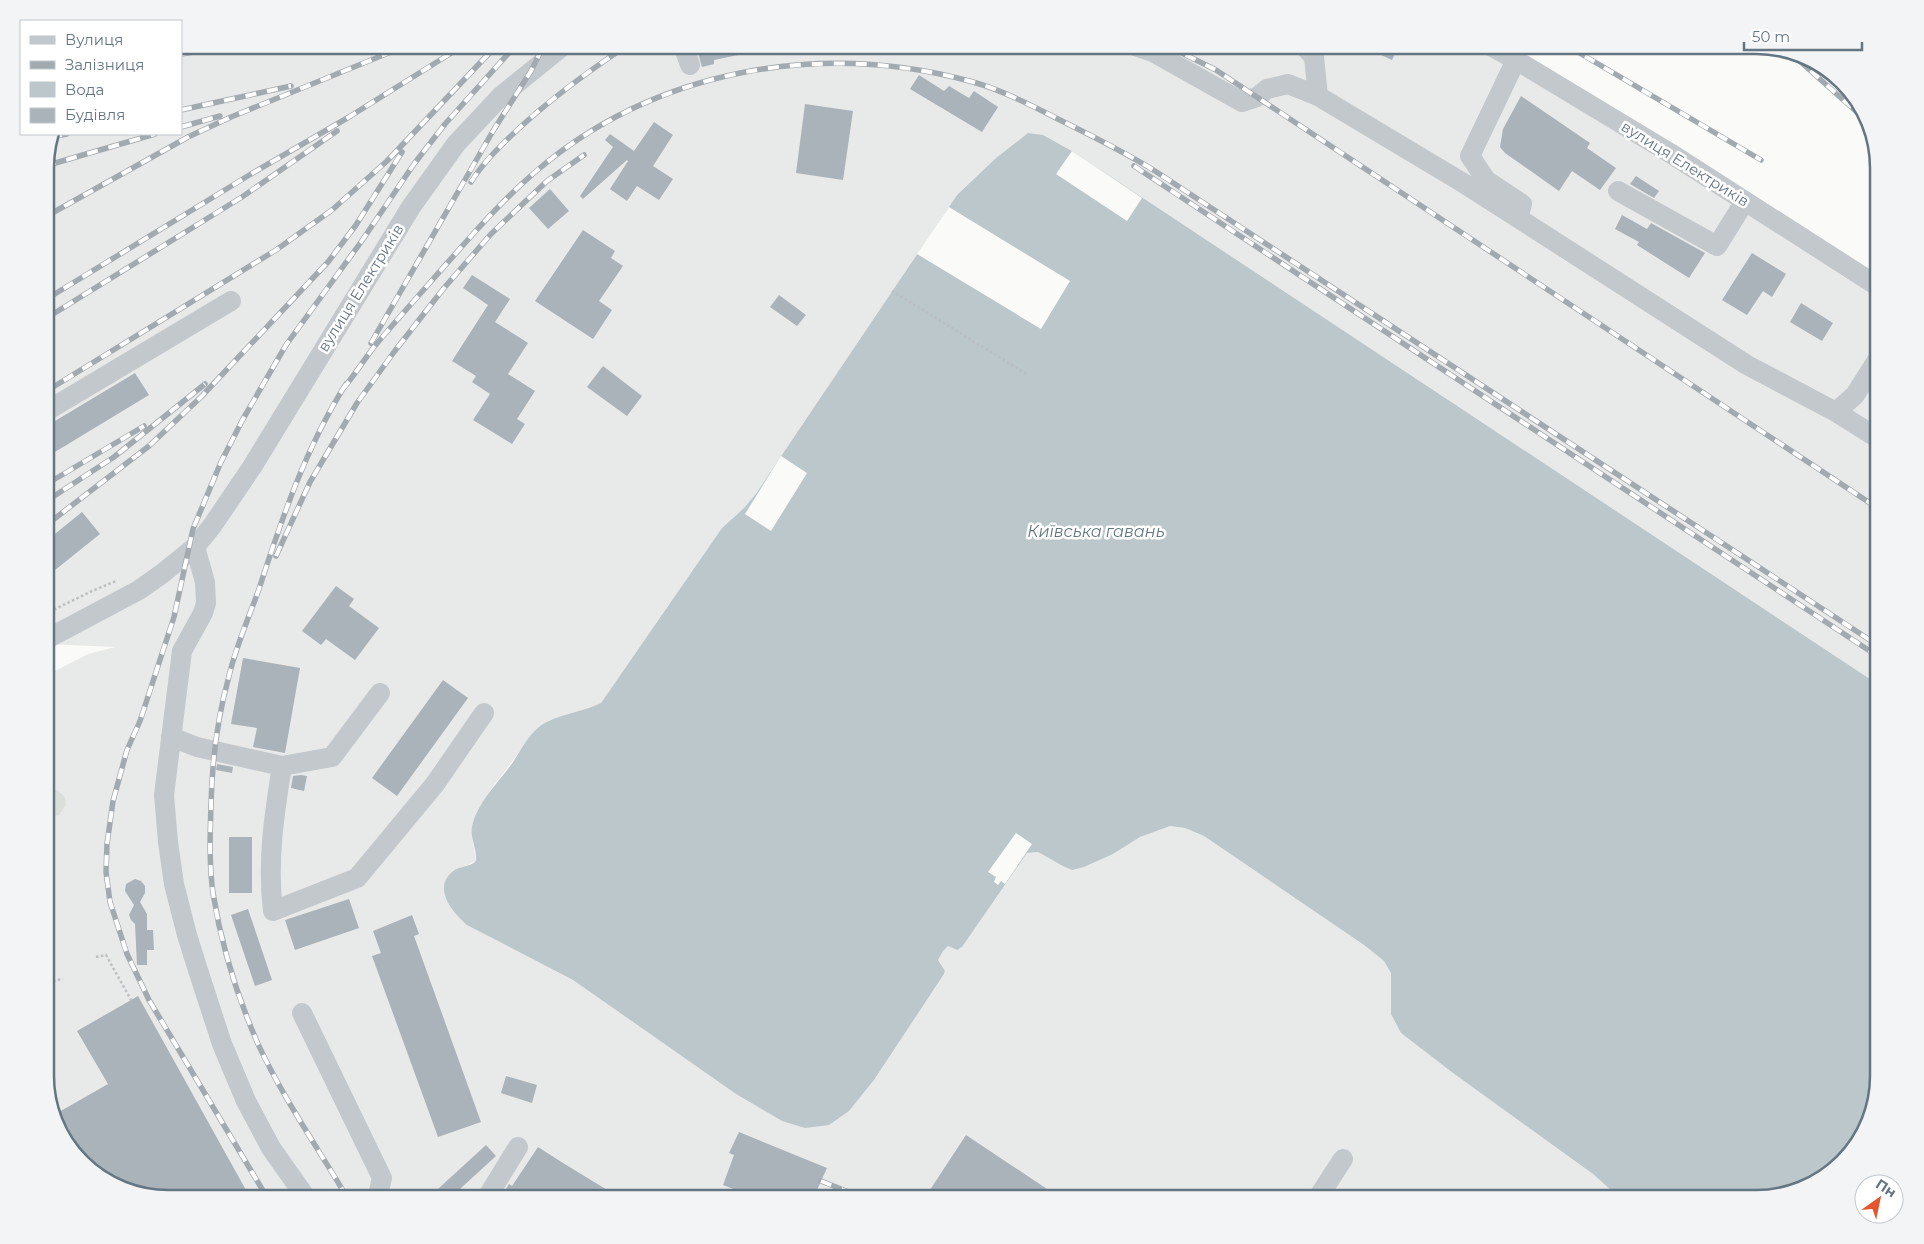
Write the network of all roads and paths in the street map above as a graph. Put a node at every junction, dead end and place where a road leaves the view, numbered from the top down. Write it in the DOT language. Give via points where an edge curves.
graph roads {
  1 [pos="553,54"];
  2 [pos="686,54"];
  3 [pos="1157,54"];
  4 [pos="1311,54"];
  5 [pos="1505,54"];
  6 [pos="1516,60"];
  7 [pos="690,65"];
  8 [pos="1318,96"];
  9 [pos="1618,190"];
  10 [pos="1745,201"];
  11 [pos="1518,218"];
  12 [pos="1870,281"];
  13 [pos="892,291"];
  14 [pos="231,301"];
  15 [pos="1870,371"];
  16 [pos="1028,375"];
  17 [pos="54,407"];
  18 [pos="1836,412"];
  19 [pos="1870,433"];
  20 [pos="191,551"];
  21 [pos="117,580"];
  22 [pos="54,609"];
  23 [pos="54,635"];
  24 [pos="380,693"];
  25 [pos="484,713"];
  26 [pos="171,737"];
  27 [pos="282,766"];
  28 [pos="96,957"];
  29 [pos="63,979"];
  30 [pos="54,981"];
  31 [pos="131,1000"];
  32 [pos="302,1013"];
  33 [pos="518,1147"];
  34 [pos="1343,1159"];
  35 [pos="301,1190"];
  36 [pos="379,1190"];
  37 [pos="492,1190"];
  38 [pos="1323,1190"];
  1 -- 20 [label="street, вулиця Електриків" via="501,96 456,144 411,207 252,467"];
  2 -- 7 [label="street"];
  3 -- 8 [label="street" via="1242,102 1257,97 1267,88 1288,84"];
  4 -- 8 [label="street"];
  5 -- 6 [label="street, вулиця Електриків"];
  6 -- 10 [label="street, вулиця Електриків"];
  6 -- 11 [label="street" via="1470,156 1486,180 1522,204"];
  8 -- 11 [label="street"];
  9 -- 10 [label="street" via="1717,246"];
  10 -- 12 [label="street, вулиця Електриків"];
  11 -- 18 [label="street" via="1747,365"];
  13 -- 16 [label="path"];
  14 -- 17 [label="street"];
  15 -- 18 [label="street" via="1855,395"];
  18 -- 19 [label="street"];
  20 -- 23 [label="street, вулиця Електриків" via="139,590"];
  20 -- 26 [label="street" via="205,582 206,603 182,650"];
  21 -- 22 [label="path"];
  24 -- 27 [label="street" via="332,757"];
  25 -- 27 [label="street" via="435,784 357,878 274,912 270,888 271,845"];
  26 -- 27 [label="street" via="197,747"];
  26 -- 35 [label="street" via="164,795 174,884 186,935 222,1044 246,1101 271,1148"];
  28 -- 31 [label="path" via="106,955"];
  29 -- 30 [label="path"];
  32 -- 36 [label="street" via="382,1178"];
  33 -- 37 [label="street"];
  34 -- 38 [label="street"];
}
